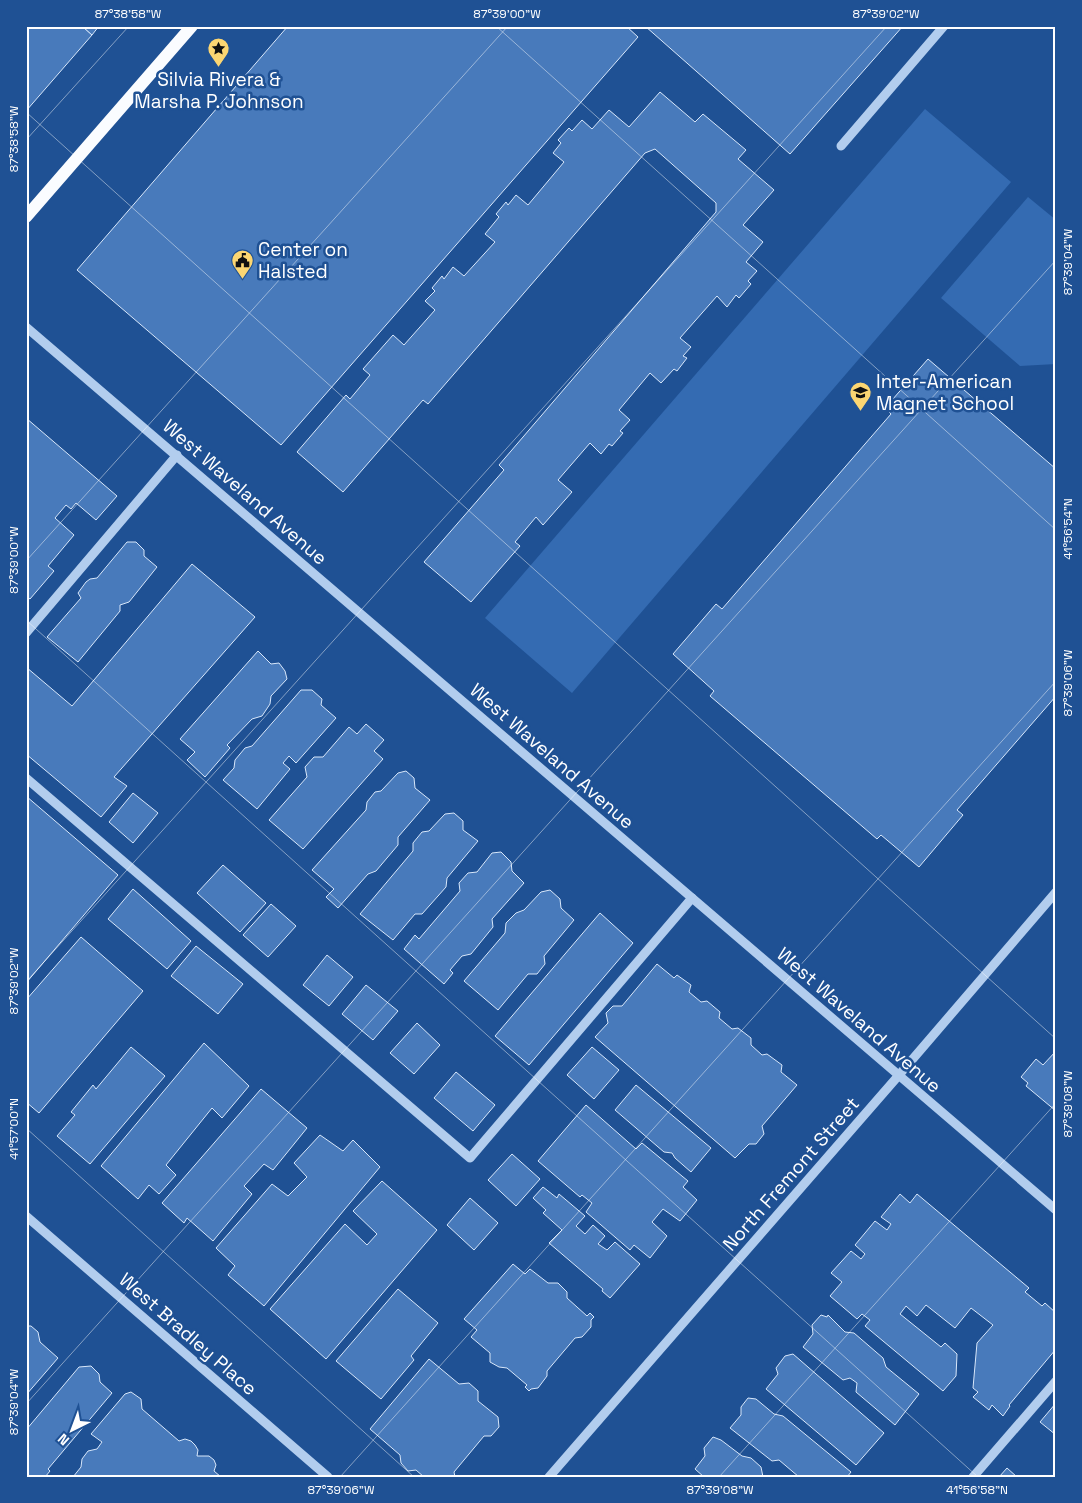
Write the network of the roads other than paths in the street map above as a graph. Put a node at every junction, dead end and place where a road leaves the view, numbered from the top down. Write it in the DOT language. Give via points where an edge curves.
graph roads {
  1 [pos="192,26"];
  2 [pos="944,26"];
  3 [pos="841,146"];
  4 [pos="26,217"];
  5 [pos="26,327"];
  6 [pos="177,455"];
  7 [pos="26,633"];
  8 [pos="26,778"];
  9 [pos="1056,892"];
  10 [pos="692,898"];
  11 [pos="899,1075"];
  12 [pos="1056,1210"];
  13 [pos="26,1216"];
  14 [pos="1056,1380"];
  15 [pos="327,1476"];
  16 [pos="549,1477"];
  17 [pos="973,1477"];
  1 -- 4 [label="main road"];
  2 -- 3 [label="street"];
  5 -- 6 [label="street, West Waveland Avenue"];
  6 -- 7 [label="street"];
  6 -- 10 [label="street, West Waveland Avenue"];
  8 -- 10 [label="street" via="470,1158"];
  9 -- 11 [label="street, North Fremont Street"];
  10 -- 11 [label="street, West Waveland Avenue"];
  11 -- 12 [label="street, West Waveland Avenue"];
  11 -- 16 [label="street, North Fremont Street"];
  13 -- 15 [label="street, West Bradley Place"];
  14 -- 17 [label="street"];
}
